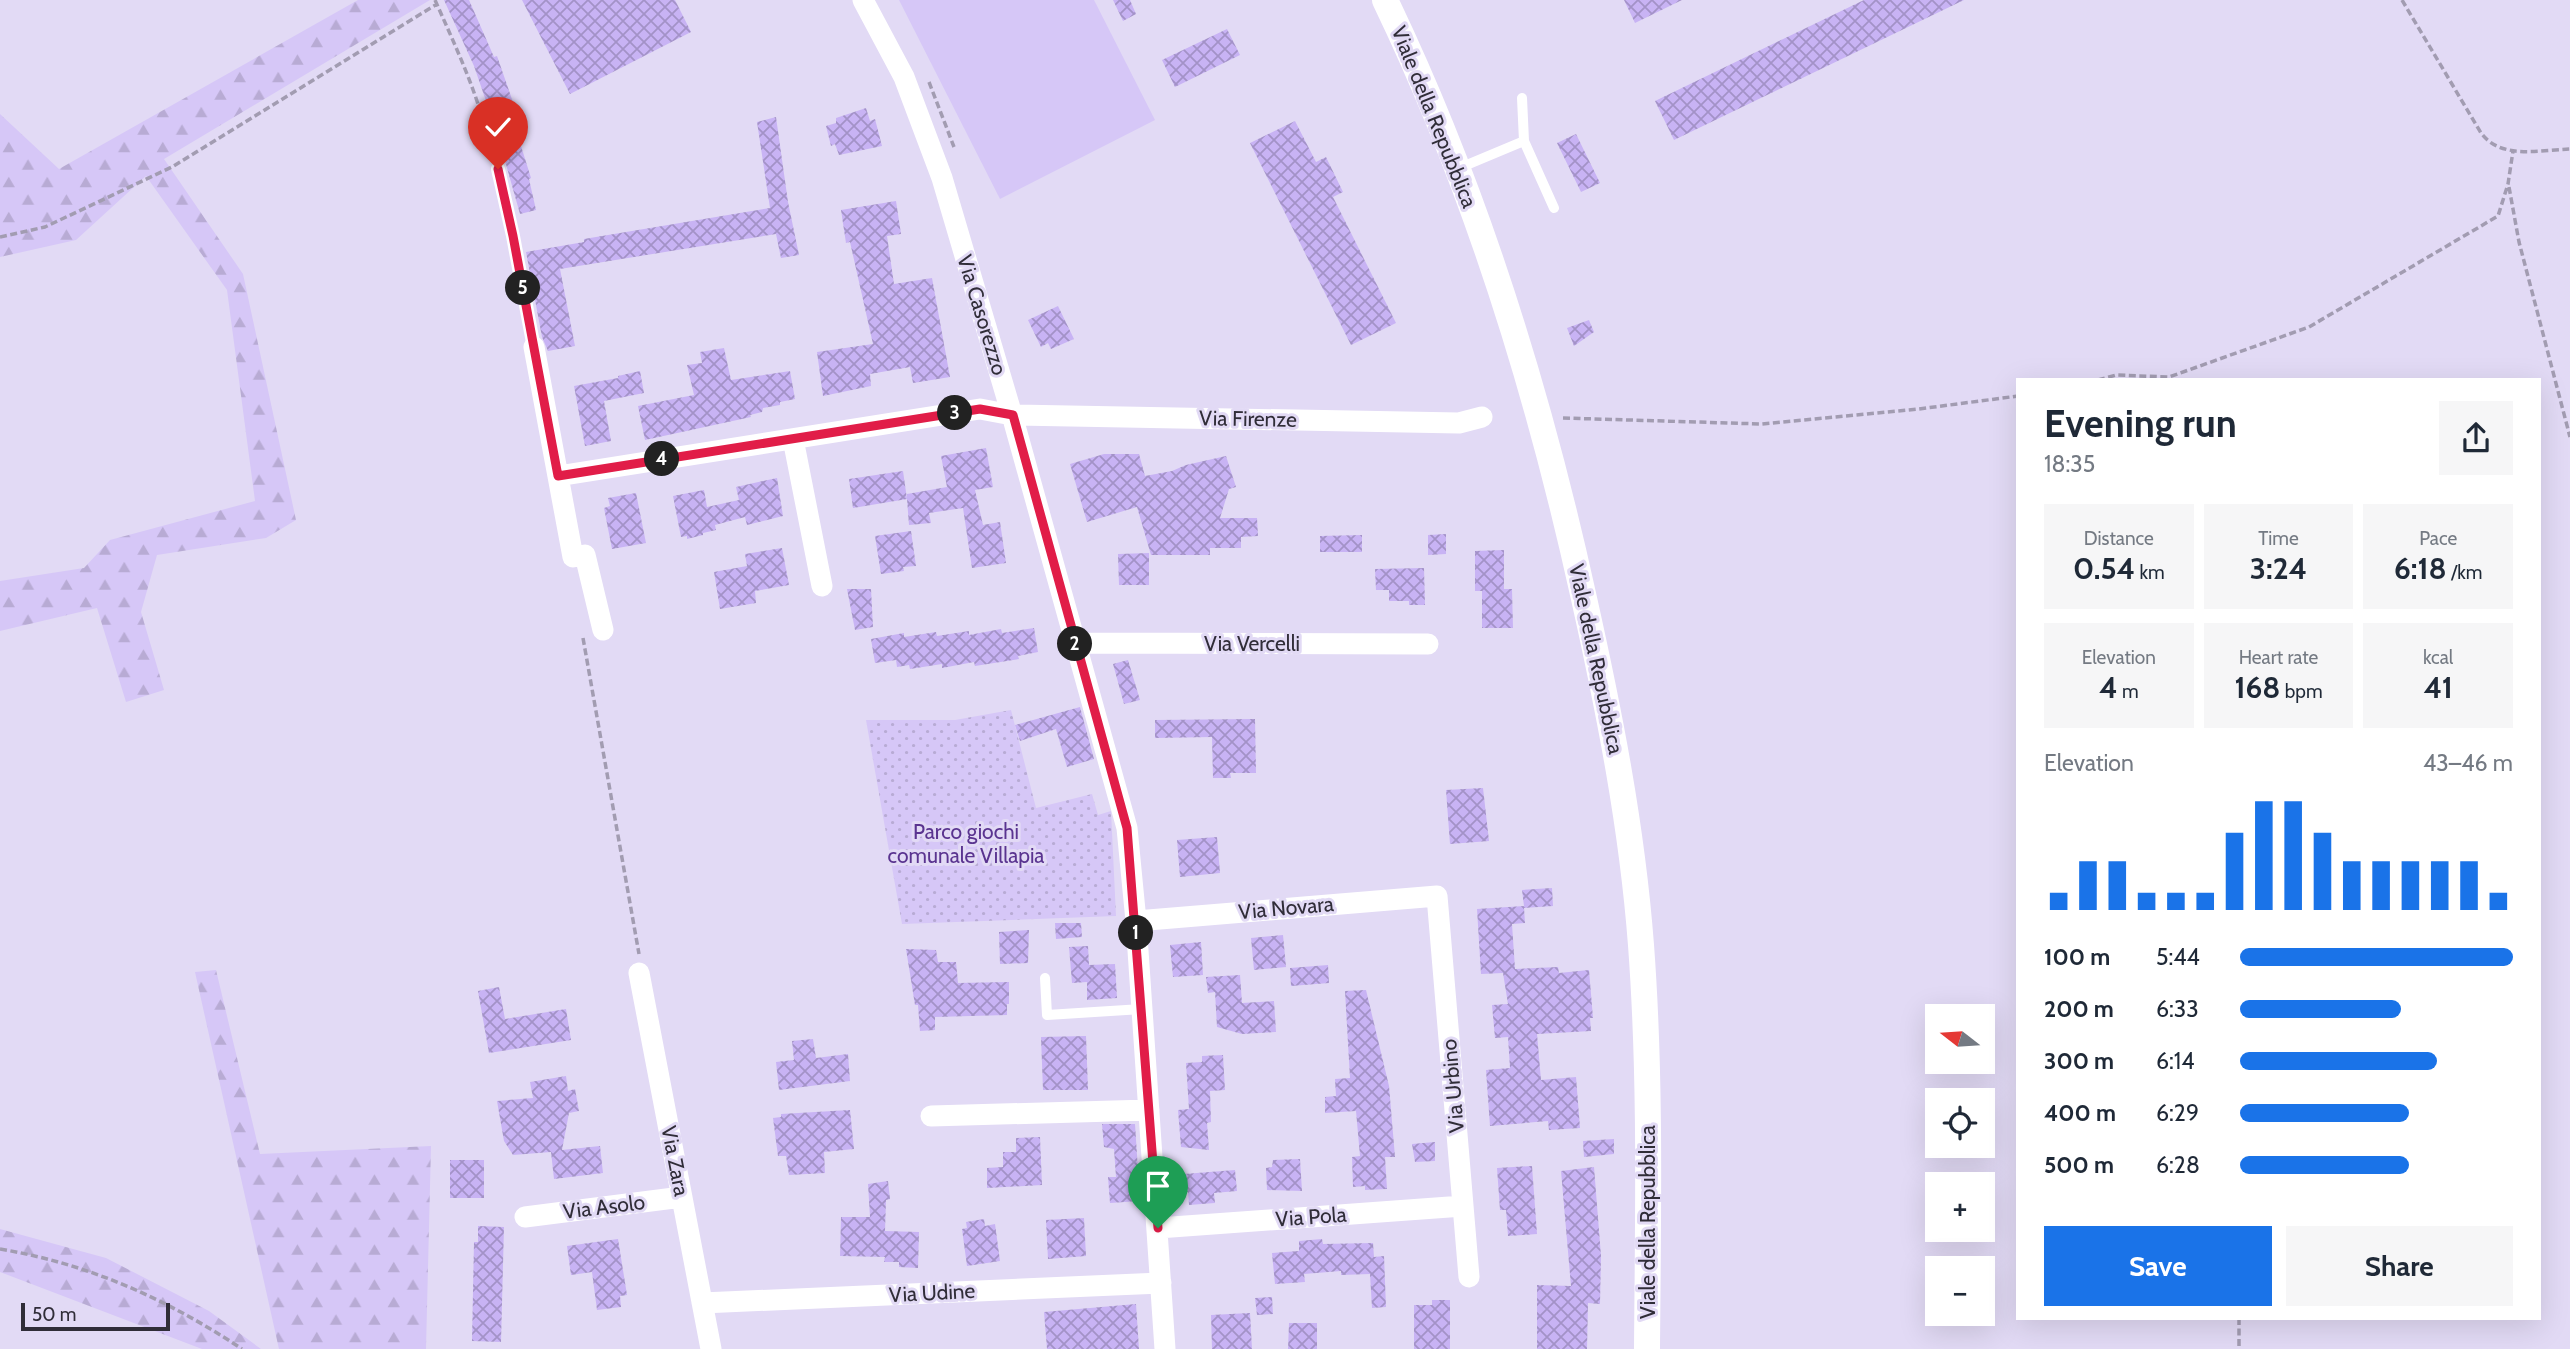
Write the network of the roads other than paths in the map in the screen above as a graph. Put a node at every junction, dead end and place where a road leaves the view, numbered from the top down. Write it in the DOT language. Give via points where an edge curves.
graph roads {
  1 [pos="863,0"];
  2 [pos="1385,0"];
  3 [pos="1522,98"];
  4 [pos="1524,141"];
  5 [pos="1457,169"];
  6 [pos="1554,208"];
  7 [pos="534,347"];
  8 [pos="1013,415"];
  9 [pos="1482,417"];
  10 [pos="793,439"];
  11 [pos="558,476"];
  12 [pos="822,586"];
  13 [pos="592,633"];
  14 [pos="1075,643"];
  15 [pos="1429,644"];
  16 [pos="1437,896"];
  17 [pos="1136,921"];
  18 [pos="639,973"];
  19 [pos="1045,978"];
  20 [pos="1142,1009"];
  21 [pos="1149,1110"];
  22 [pos="931,1116"];
  23 [pos="682,1197"];
  24 [pos="1463,1206"];
  25 [pos="525,1217"];
  26 [pos="1158,1228"];
  27 [pos="1469,1277"];
  28 [pos="1161,1283"];
  29 [pos="702,1303"];
  30 [pos="711,1349"];
  31 [pos="1165,1349"];
  32 [pos="1647,1349"];
  1 -- 8 [label="street, Via Casorezzo" via="904,77 942,178"];
  2 -- 5 [label="street, Viale della Repubblica"];
  3 -- 4 [label="lane"];
  4 -- 5 [label="lane"];
  4 -- 6 [label="lane"];
  5 -- 32 [label="street, Viale della Repubblica" via="1540,418 1612,725 1641,943 1647,1053"];
  7 -- 11 [label="street"];
  8 -- 9 [label="street, Via Firenze" via="1459,423"];
  8 -- 10 [label="street, Via Firenze" via="980,409"];
  8 -- 14 [label="street, Via Casorezzo"];
  10 -- 11 [label="street, Via Firenze"];
  10 -- 12 [label="street"];
  11 -- 13 [label="street" via="573,557 585,555"];
  14 -- 15 [label="street, Via Vercelli"];
  14 -- 17 [label="street, Via Casorezzo" via="1127,828"];
  16 -- 17 [label="street, Via Novara"];
  16 -- 24 [label="street, Via Urbino"];
  17 -- 20 [label="street, Via Casorezzo"];
  18 -- 23 [label="street, Via Zara"];
  19 -- 20 [label="lane" via="1046,1015"];
  20 -- 21 [label="street, Via Casorezzo"];
  21 -- 22 [label="street"];
  21 -- 26 [label="street, Via Casorezzo"];
  23 -- 25 [label="street, Via Asolo"];
  23 -- 29 [label="street, Via Zara"];
  24 -- 26 [label="street, Via Pola"];
  24 -- 27 [label="street, Via Urbino"];
  26 -- 28 [label="street, Via Casorezzo"];
  28 -- 29 [label="street, Via Udine"];
  28 -- 31 [label="street, Via Casorezzo"];
  29 -- 30 [label="street, Via Zara"];
}
